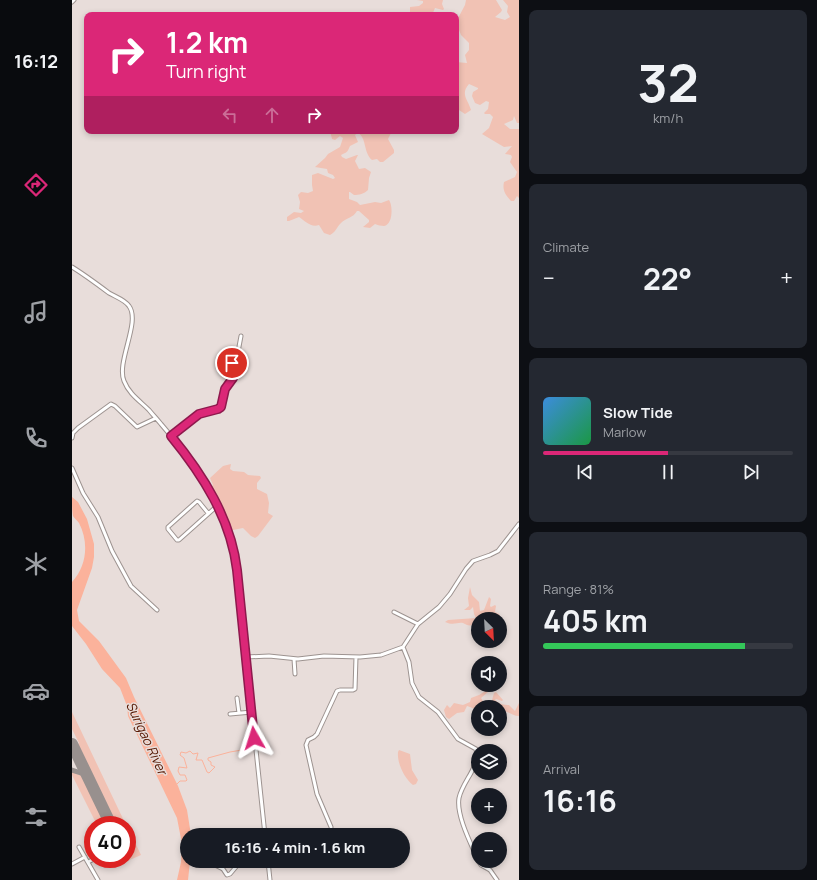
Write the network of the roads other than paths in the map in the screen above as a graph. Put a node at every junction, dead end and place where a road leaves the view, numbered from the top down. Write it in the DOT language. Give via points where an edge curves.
graph roads {
  1 [pos="72,267"];
  2 [pos="241,336"];
  3 [pos="156,418"];
  4 [pos="171,436"];
  5 [pos="72,438"];
  6 [pos="72,468"];
  7 [pos="217,506"];
  8 [pos="208,513"];
  9 [pos="519,524"];
  10 [pos="157,610"];
  11 [pos="394,612"];
  12 [pos="418,624"];
  13 [pos="403,647"];
  14 [pos="246,657"];
  15 [pos="356,657"];
  16 [pos="294,659"];
  17 [pos="296,674"];
  18 [pos="237,698"];
  19 [pos="252,712"];
  20 [pos="239,713"];
  21 [pos="230,714"];
  22 [pos="331,827"];
  23 [pos="263,828"];
  24 [pos="471,841"];
  25 [pos="79,847"];
  26 [pos="84,855"];
  27 [pos="84,858"];
  28 [pos="72,864"];
  29 [pos="91,868"];
  30 [pos="223,868"];
  31 [pos="234,868"];
  32 [pos="269,868"];
  33 [pos="487,868"];
  34 [pos="98,880"];
  35 [pos="270,880"];
  36 [pos="497,880"];
  1 -- 3 [label="street" via="131,309 132,323 122,370 123,379 134,396"];
  2 -- 4 [label="street" via="238,352 232,362 233,378 225,389 221,407 199,414"];
  3 -- 4 [label="street"];
  3 -- 5 [label="street" via="137,427 111,404 78,428"];
  4 -- 7 [label="street" via="198,470"];
  6 -- 10 [label="street" via="131,586"];
  7 -- 8 [label="street"];
  7 -- 14 [label="street" via="236,560"];
  8 -- 8 [label="street" via="179,540 168,529 197,501"];
  9 -- 12 [label="street" via="498,551 473,561 439,607"];
  11 -- 12 [label="street"];
  12 -- 13 [label="street"];
  13 -- 15 [label="street" via="381,655"];
  13 -- 24 [label="street" via="409,662 413,686 419,696 438,712 458,739 476,749 475,767 462,788 459,803"];
  14 -- 16 [label="street"];
  14 -- 19 [label="street"];
  15 -- 16 [label="street" via="324,656"];
  15 -- 22 [label="street" via="355,689 337,691 317,734 308,740 306,745 317,794"];
  16 -- 17 [label="street"];
  18 -- 20 [label="street"];
  19 -- 20 [label="street"];
  19 -- 23 [label="street"];
  20 -- 21 [label="street"];
  25 -- 26 [label="street"];
  27 -- 28 [label="street"];
  29 -- 34 [label="street"];
  30 -- 31 [label="street" via="228,875"];
  32 -- 35 [label="street"];
  33 -- 36 [label="street"];
}
